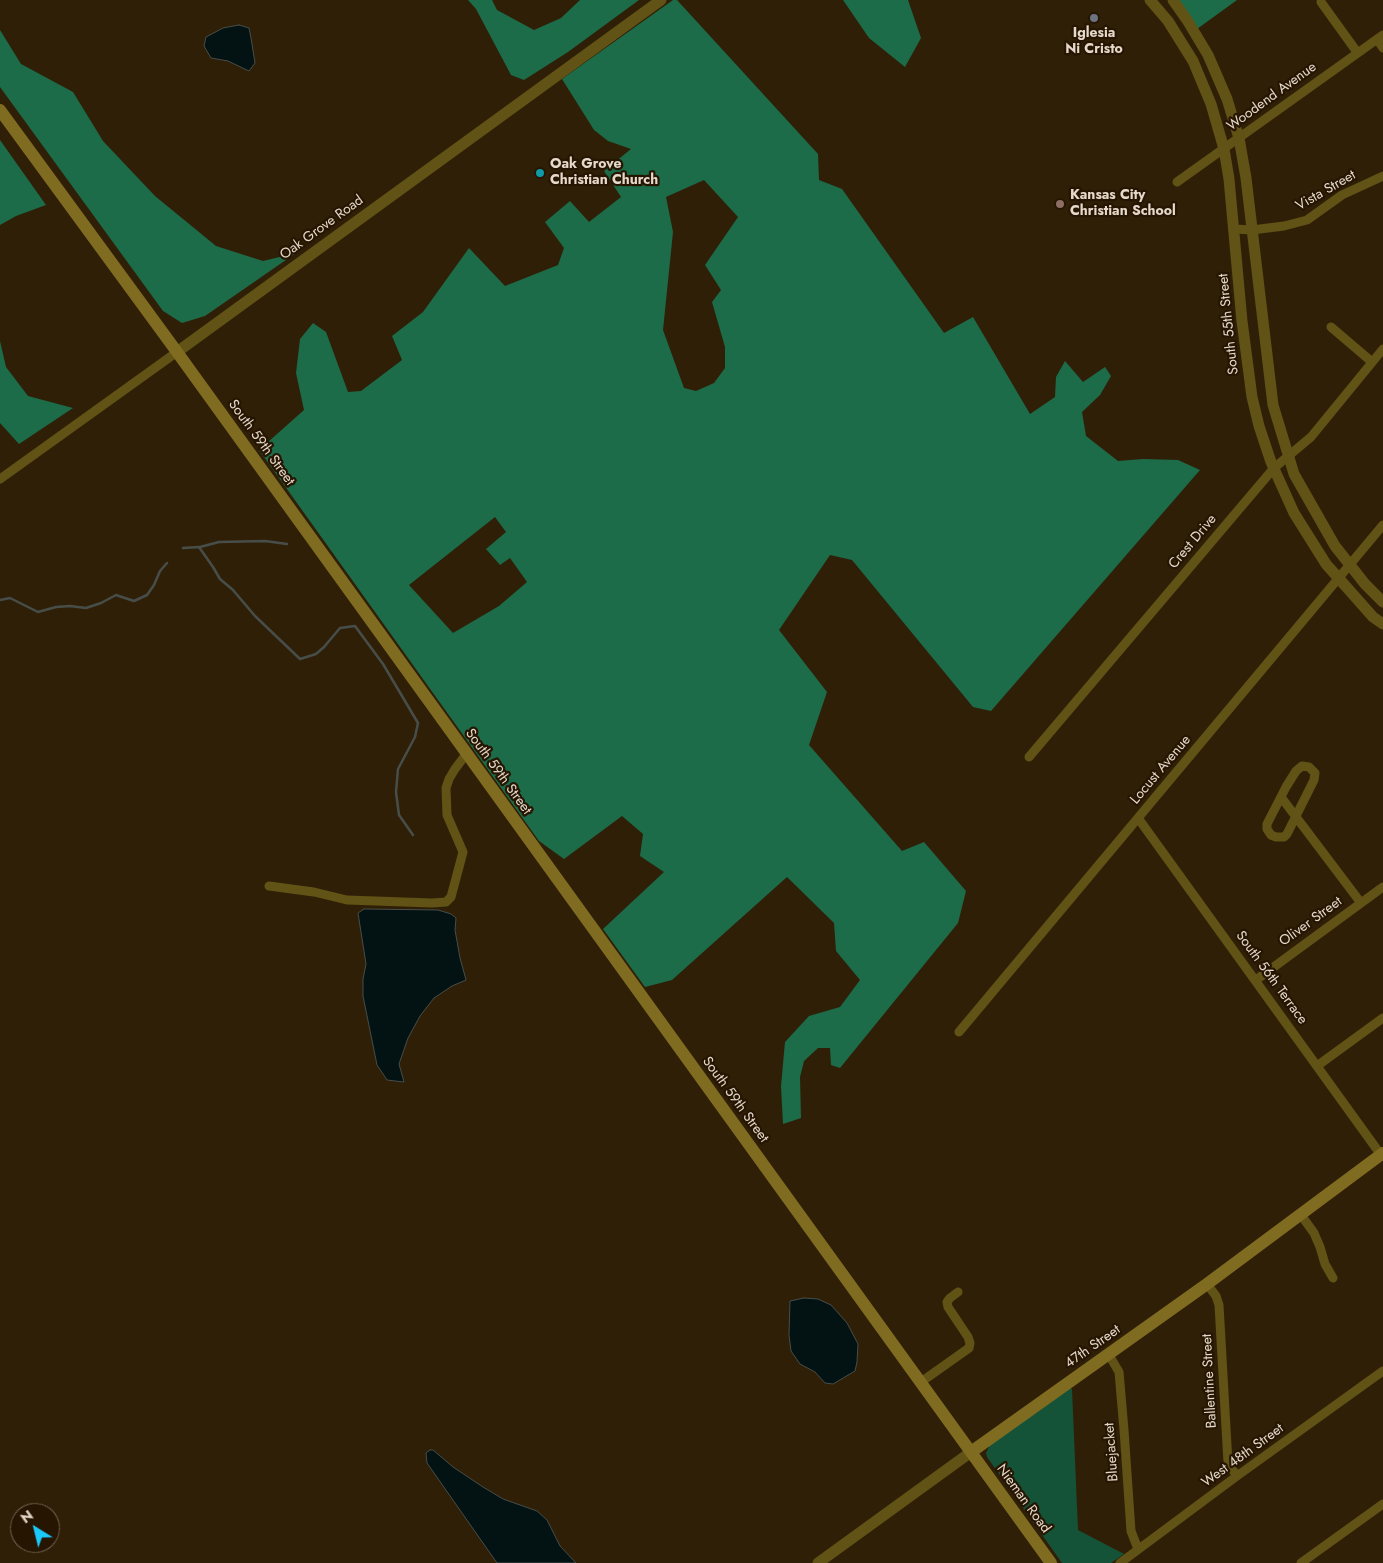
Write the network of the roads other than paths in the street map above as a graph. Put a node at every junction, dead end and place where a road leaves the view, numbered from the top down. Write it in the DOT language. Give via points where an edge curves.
graph roads {
  1 [pos="661,0"];
  2 [pos="1150,0"];
  3 [pos="1173,0"];
  4 [pos="1321,2"];
  5 [pos="1380,37"];
  6 [pos="1383,48"];
  7 [pos="1357,52"];
  8 [pos="0,110"];
  9 [pos="1239,138"];
  10 [pos="1224,149"];
  11 [pos="1383,176"];
  12 [pos="1177,182"];
  13 [pos="1234,229"];
  14 [pos="1252,230"];
  15 [pos="1331,327"];
  16 [pos="1383,349"];
  17 [pos="176,352"];
  18 [pos="1372,362"];
  19 [pos="1288,457"];
  20 [pos="1274,468"];
  21 [pos="0,479"];
  22 [pos="1383,525"];
  23 [pos="1350,565"];
  24 [pos="1339,578"];
  25 [pos="1383,602"];
  26 [pos="1383,624"];
  27 [pos="466,753"];
  28 [pos="1029,757"];
  29 [pos="1281,797"];
  30 [pos="1296,816"];
  31 [pos="1138,818"];
  32 [pos="269,886"];
  33 [pos="1383,887"];
  34 [pos="1361,903"];
  35 [pos="1256,980"];
  36 [pos="1383,1018"];
  37 [pos="959,1032"];
  38 [pos="1317,1066"];
  39 [pos="1382,1154"];
  40 [pos="1301,1215"];
  41 [pos="1333,1278"];
  42 [pos="1207,1284"];
  43 [pos="958,1292"];
  44 [pos="1108,1355"];
  45 [pos="1383,1371"];
  46 [pos="921,1382"];
  47 [pos="971,1452"];
  48 [pos="1237,1476"];
  49 [pos="1383,1504"];
  50 [pos="1138,1548"];
  51 [pos="818,1563"];
  52 [pos="1051,1563"];
  53 [pos="1120,1563"];
  54 [pos="1301,1563"];
  1 -- 17 [label="street, Oak Grove Road"];
  2 -- 10 [label="street, South 55th Street" via="1168,21 1193,61 1211,104"];
  3 -- 9 [label="street" via="1208,55"];
  4 -- 7 [label="street"];
  5 -- 6 [label="street"];
  5 -- 7 [label="street, Woodend Avenue"];
  7 -- 9 [label="street, Woodend Avenue"];
  8 -- 17 [label="main road, South 59th Street"];
  9 -- 10 [label="street, Woodend Avenue"];
  9 -- 14 [label="street"];
  10 -- 12 [label="street, Woodend Avenue"];
  10 -- 13 [label="street, South 55th Street"];
  11 -- 14 [label="street, Vista Street" via="1342,195 1307,220"];
  13 -- 14 [label="street, Vista Street"];
  13 -- 20 [label="street, South 55th Street" via="1252,397"];
  14 -- 19 [label="street" via="1273,405"];
  15 -- 18 [label="street"];
  16 -- 18 [label="street, Crest Drive"];
  17 -- 21 [label="street, Oak Grove Road"];
  17 -- 27 [label="main road, South 59th Street"];
  18 -- 19 [label="street, Crest Drive" via="1311,437"];
  19 -- 20 [label="street, Crest Drive"];
  19 -- 23 [label="street" via="1304,494"];
  20 -- 24 [label="street, South 55th Street" via="1294,513 1326,564"];
  20 -- 28 [label="street, Crest Drive"];
  22 -- 23 [label="street, Locust Avenue"];
  23 -- 24 [label="street, Locust Avenue"];
  23 -- 25 [label="street"];
  24 -- 26 [label="street, South 55th Street"];
  24 -- 31 [label="street, Locust Avenue"];
  27 -- 32 [label="street" via="446,788 447,815 463,852 451,897 446,902 347,900"];
  27 -- 46 [label="main road, South 59th Street"];
  29 -- 30 [label="street"];
  29 -- 30 [label="street" via="1267,824 1271,835 1284,837"];
  29 -- 30 [label="street" via="1302,766 1315,772"];
  30 -- 34 [label="street"];
  31 -- 35 [label="street, South 56th Terrace"];
  31 -- 37 [label="street, Locust Avenue"];
  33 -- 34 [label="street, Oliver Street"];
  34 -- 35 [label="street, Oliver Street"];
  35 -- 38 [label="street, South 56th Terrace"];
  36 -- 38 [label="street"];
  38 -- 39 [label="street, South 56th Terrace"];
  39 -- 40 [label="main road, 47th Street"];
  40 -- 41 [label="street" via="1314,1233"];
  40 -- 42 [label="main road, 47th Street"];
  42 -- 44 [label="main road, 47th Street"];
  42 -- 48 [label="street, Ballentine Street" via="1219,1305 1228,1462"];
  43 -- 46 [label="street" via="947,1302 968,1337 969,1348"];
  44 -- 47 [label="main road, 47th Street"];
  44 -- 50 [label="street, Bluejacket" via="1119,1372 1131,1531"];
  45 -- 48 [label="street, West 48th Street"];
  46 -- 47 [label="main road, South 59th Street"];
  47 -- 51 [label="street, 47th Street"];
  47 -- 52 [label="main road, Nieman Road"];
  48 -- 50 [label="street, West 48th Street"];
  49 -- 54 [label="street"];
  50 -- 53 [label="street, West 48th Street"];
}
